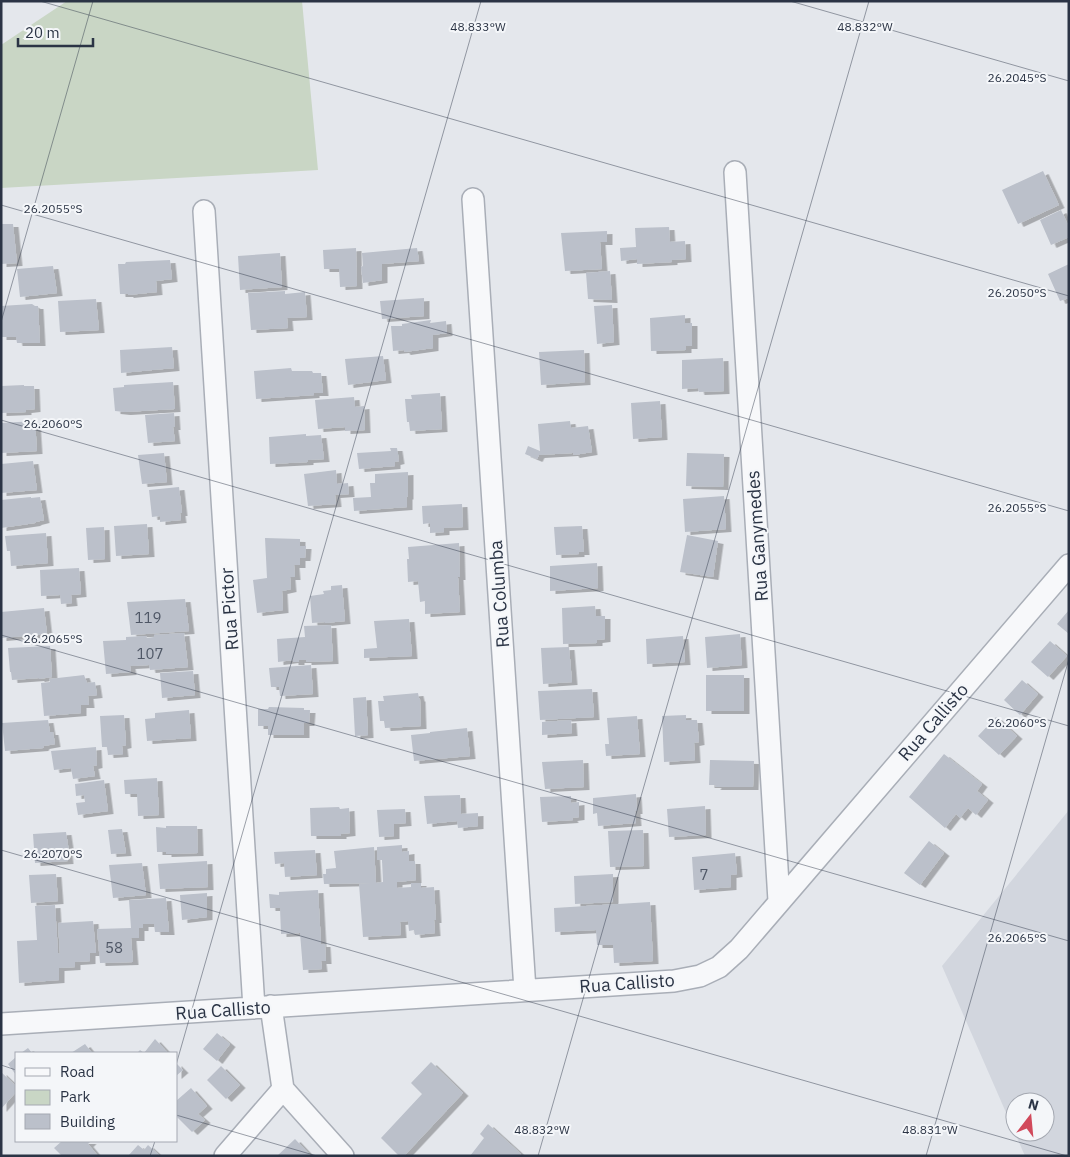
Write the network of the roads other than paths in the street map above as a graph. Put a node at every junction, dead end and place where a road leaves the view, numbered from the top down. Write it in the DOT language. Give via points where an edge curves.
graph roads {
  1 [pos="735,172"];
  2 [pos="473,199"];
  3 [pos="204,211"];
  4 [pos="1069,565"];
  5 [pos="779,900"];
  6 [pos="525,990"];
  7 [pos="263,1007"];
  8 [pos="1,1024"];
  9 [pos="283,1089"];
  10 [pos="225,1156"];
  11 [pos="343,1156"];
  1 -- 5 [label="street, Rua Ganymedes"];
  2 -- 6 [label="street, Rua Columba"];
  3 -- 7 [label="street, Rua Pictor"];
  4 -- 5 [label="street, Rua Callisto"];
  5 -- 6 [label="street, Rua Callisto" via="739,949 719,966 700,976 674,981"];
  6 -- 7 [label="street, Rua Callisto"];
  7 -- 8 [label="street, Rua Callisto"];
  7 -- 9 [label="street, Rua Pictor"];
  9 -- 10 [label="street"];
  9 -- 11 [label="street"];
}
